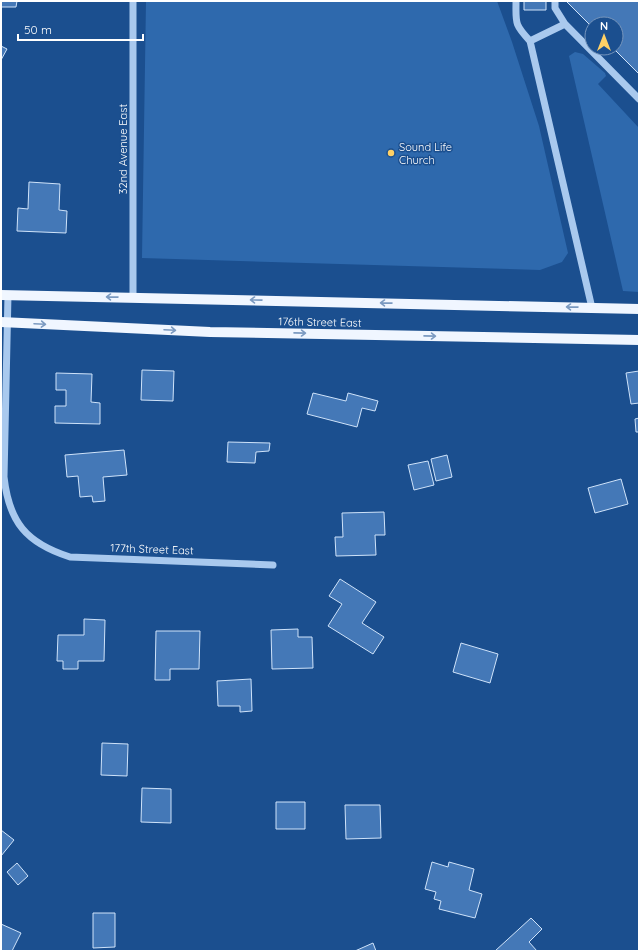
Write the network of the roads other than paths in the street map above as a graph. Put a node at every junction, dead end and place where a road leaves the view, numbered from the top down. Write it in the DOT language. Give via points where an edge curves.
graph roads {
  1 [pos="134,1"];
  2 [pos="516,1"];
  3 [pos="555,1"];
  4 [pos="565,24"];
  5 [pos="530,41"];
  6 [pos="639,99"];
  7 [pos="5,295"];
  8 [pos="133,298"];
  9 [pos="592,308"];
  10 [pos="639,309"];
  11 [pos="4,322"];
  12 [pos="639,340"];
  13 [pos="273,565"];
  1 -- 8 [label="street, 32nd Avenue East"];
  2 -- 5 [label="street" via="516,22"];
  3 -- 4 [label="street" via="555,8"];
  4 -- 5 [label="street"];
  4 -- 6 [label="street"];
  5 -- 9 [label="street"];
  8 -- 7 [label="main road, 176th Street East, one-way"];
  7 -- 11 [label="street"];
  9 -- 8 [label="main road, 176th Street East, one-way"];
  9 -- 10 [label="main road, 176th Street East"];
  11 -- 12 [label="main road, 176th Street East, one-way" via="210,332"];
  11 -- 13 [label="street, 177th Street East" via="5,489 14,518 34,540 70,557"];
}
